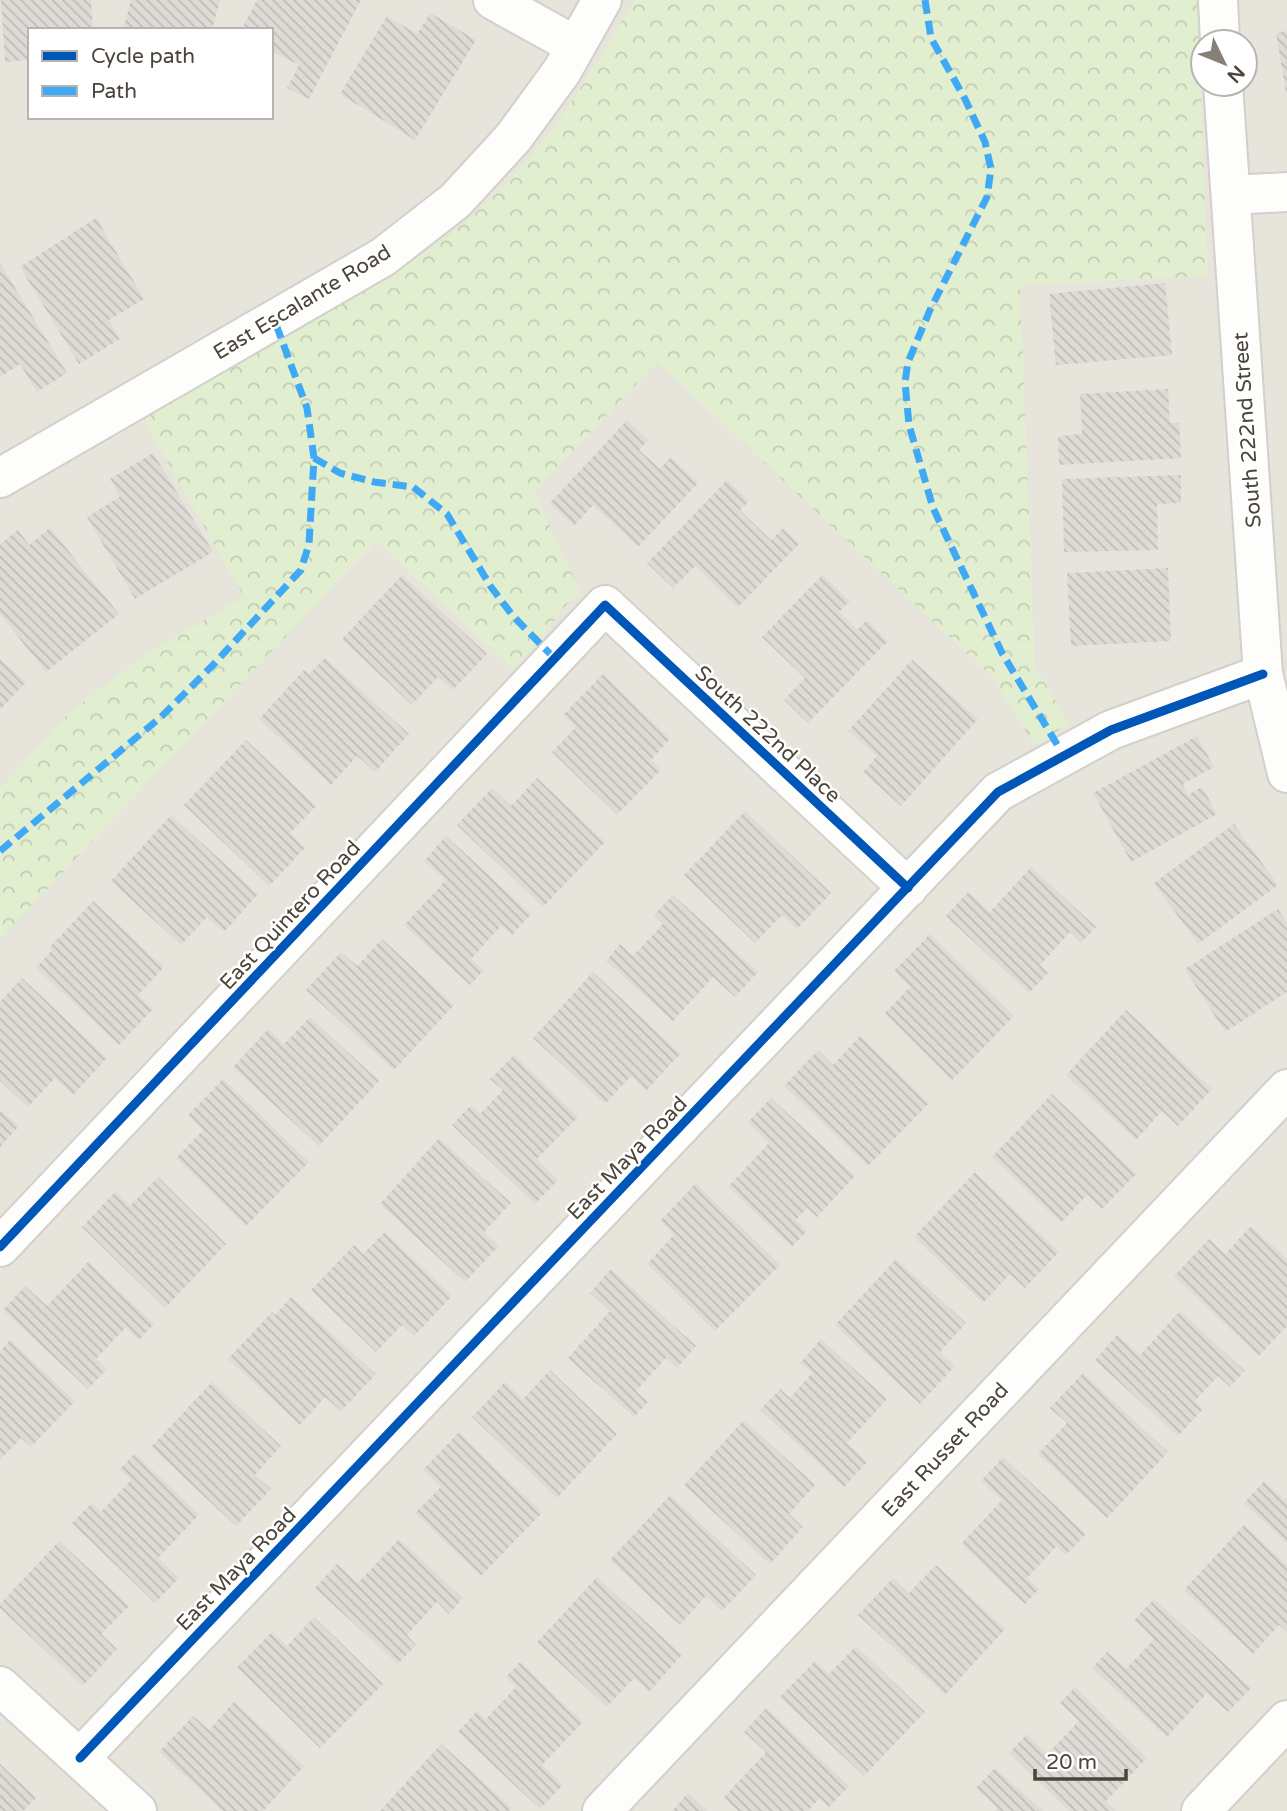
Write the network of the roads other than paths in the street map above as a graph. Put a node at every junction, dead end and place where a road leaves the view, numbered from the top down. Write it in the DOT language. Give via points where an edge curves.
graph roads {
  1 [pos="493,0"];
  2 [pos="602,0"];
  3 [pos="1218,0"];
  4 [pos="1219,28"];
  5 [pos="576,46"];
  6 [pos="1224,98"];
  7 [pos="1287,192"];
  8 [pos="1231,195"];
  9 [pos="0,478"];
  10 [pos="605,605"];
  11 [pos="1263,674"];
  12 [pos="1287,774"];
  13 [pos="908,888"];
  14 [pos="1287,1089"];
  15 [pos="0,1247"];
  16 [pos="0,1686"];
  17 [pos="1287,1720"];
  18 [pos="80,1758"];
  19 [pos="137,1811"];
  20 [pos="602,1811"];
  21 [pos="1201,1811"];
  1 -- 5 [label="street"];
  2 -- 5 [label="street, East Escalante Road"];
  3 -- 4 [label="street"];
  5 -- 9 [label="street, East Escalante Road" via="513,138 455,201 383,257"];
  6 -- 8 [label="street, South 222nd Street"];
  7 -- 8 [label="street"];
  8 -- 11 [label="street, South 222nd Street"];
  10 -- 13 [label="street, South 222nd Place"];
  10 -- 15 [label="street, East Quintero Road"];
  11 -- 12 [label="street, South 222nd Street"];
  11 -- 13 [label="street, East Maya Road" via="1111,730 998,792"];
  13 -- 18 [label="street, East Maya Road"];
  14 -- 20 [label="street, East Russet Road"];
  16 -- 18 [label="street"];
  17 -- 21 [label="street"];
  18 -- 19 [label="street"];
}
